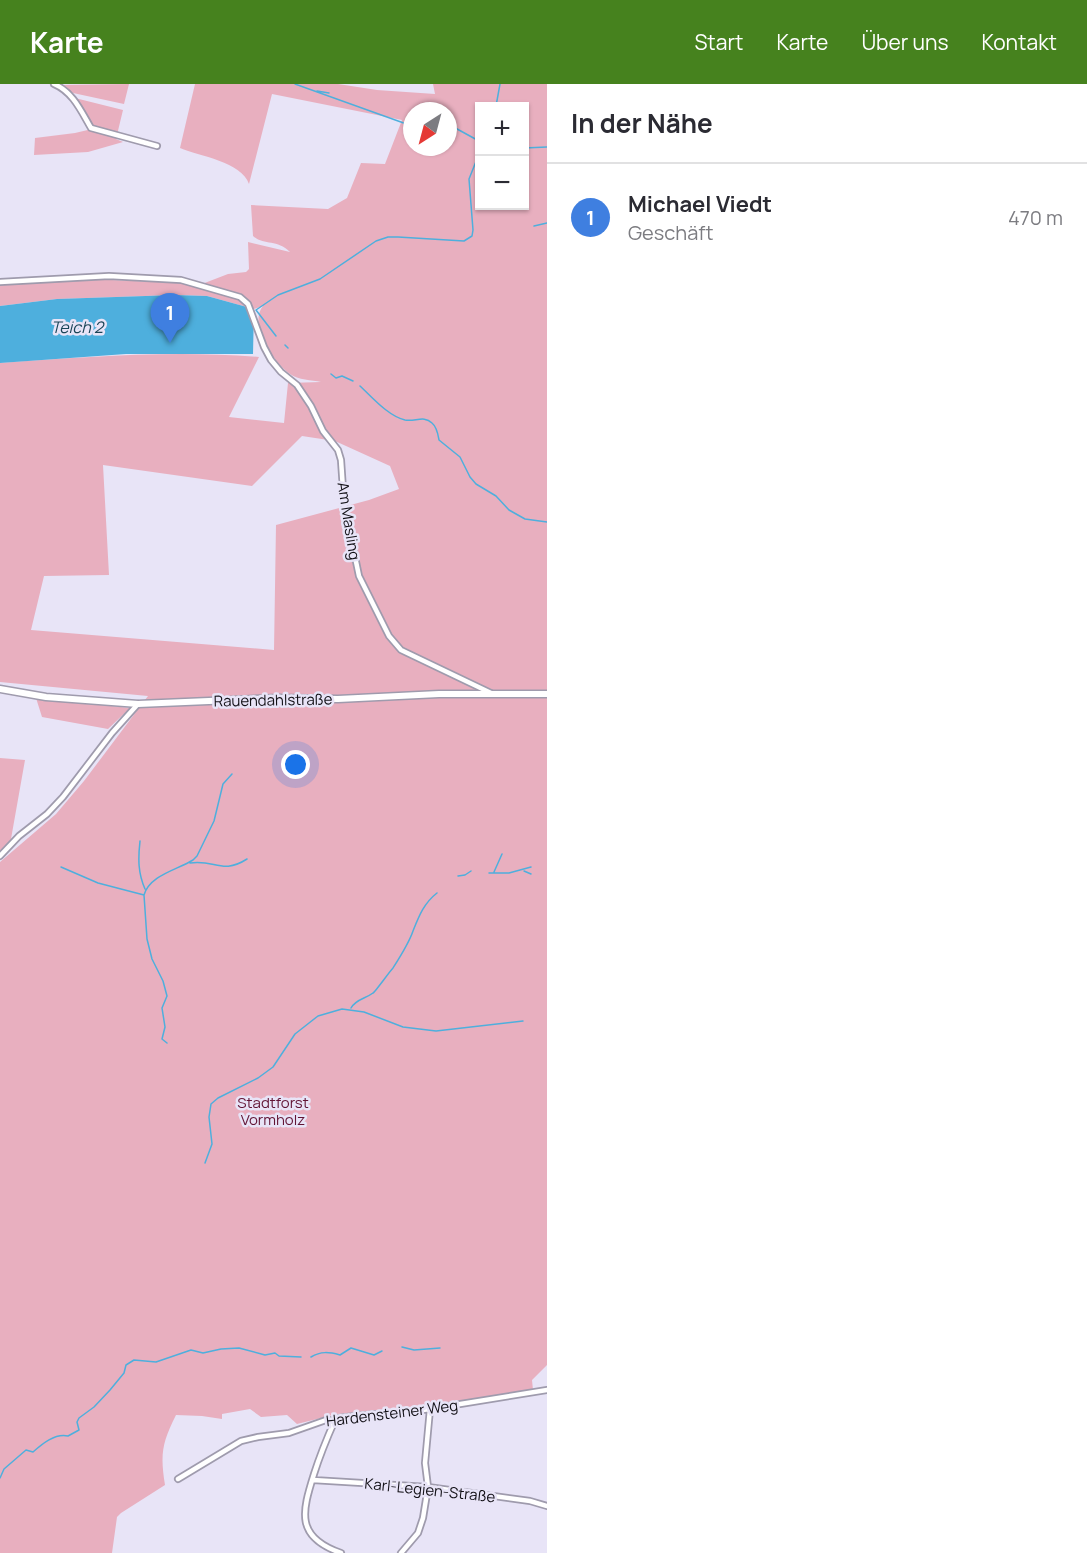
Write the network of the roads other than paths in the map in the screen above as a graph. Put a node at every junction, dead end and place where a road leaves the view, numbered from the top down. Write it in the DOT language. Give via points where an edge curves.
graph roads {
  1 [pos="54,84"];
  2 [pos="157,146"];
  3 [pos="0,282"];
  4 [pos="0,689"];
  5 [pos="547,694"];
  6 [pos="495,695"];
  7 [pos="138,704"];
  8 [pos="0,856"];
  9 [pos="547,1390"];
  10 [pos="430,1409"];
  11 [pos="335,1420"];
  12 [pos="178,1479"];
  13 [pos="312,1480"];
  14 [pos="428,1487"];
  15 [pos="547,1506"];
  16 [pos="341,1553"];
  17 [pos="401,1553"];
  1 -- 2 [label="street" via="74,100 91,128"];
  3 -- 6 [label="street, Am Masling" via="109,276 170,279 240,297 248,304 271,360 297,385 338,450 359,576 389,636 401,650"];
  4 -- 7 [label="street, Rauendahlstraße"];
  5 -- 6 [label="street, Rauendahlstraße"];
  6 -- 7 [label="street, Rauendahlstraße"];
  7 -- 8 [label="street" via="63,797"];
  9 -- 10 [label="street, Hardensteiner Weg"];
  10 -- 11 [label="street, Hardensteiner Weg"];
  10 -- 14 [label="street" via="425,1462"];
  11 -- 12 [label="street, Hardensteiner Weg" via="241,1441"];
  11 -- 13 [label="street"];
  13 -- 14 [label="street, Karl-Legien-Straße"];
  13 -- 16 [label="street" via="305,1500 306,1524 317,1541"];
  14 -- 15 [label="street, Karl-Legien-Straße"];
  14 -- 17 [label="street" via="418,1533"];
}
